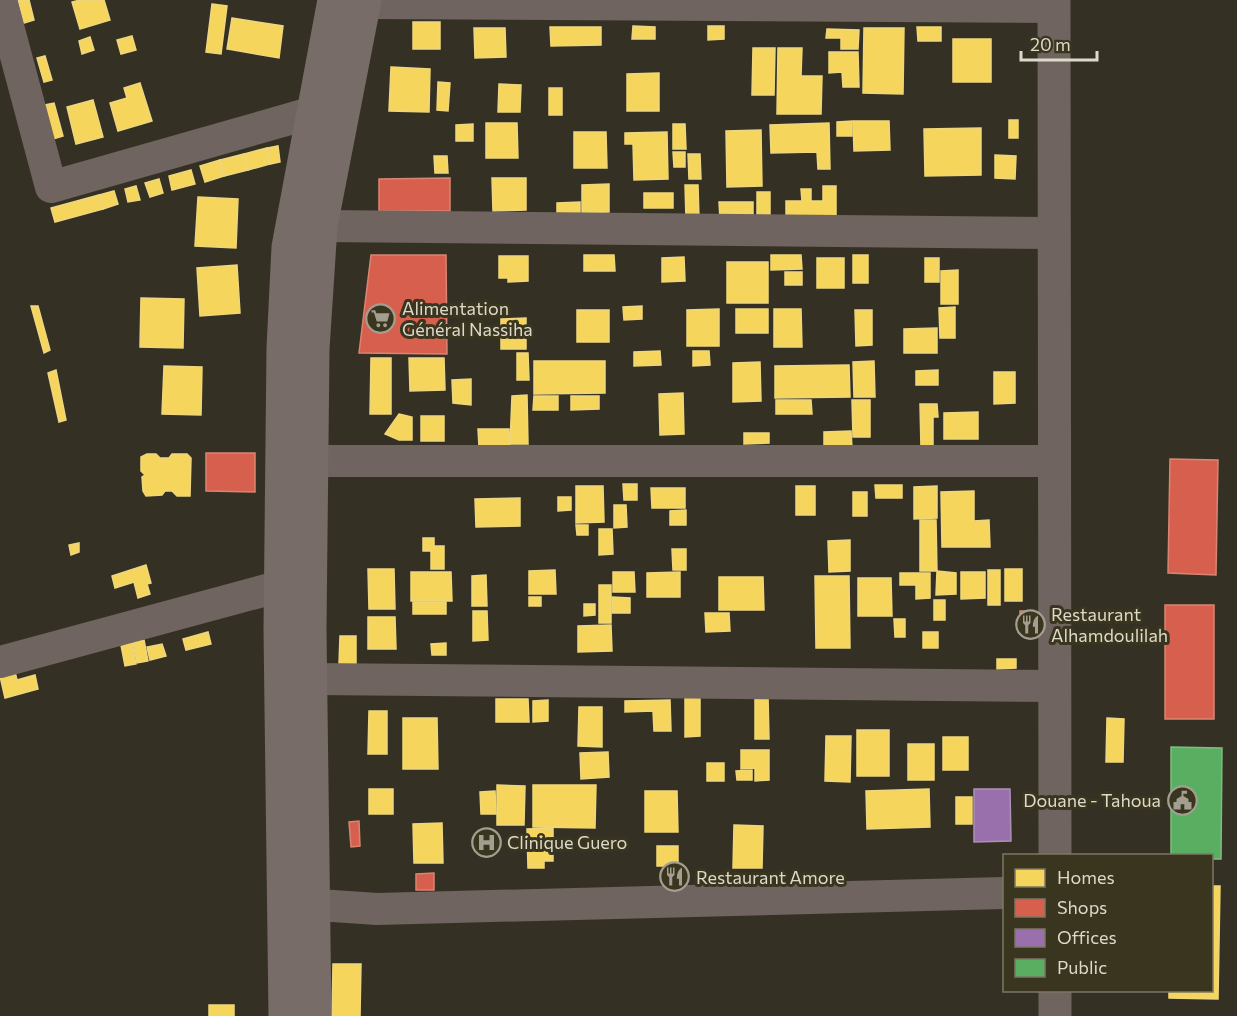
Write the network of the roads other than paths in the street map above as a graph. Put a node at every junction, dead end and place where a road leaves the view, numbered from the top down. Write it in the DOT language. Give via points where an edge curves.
graph roads {
  1 [pos="1,0"];
  2 [pos="354,1"];
  3 [pos="1054,3"];
  4 [pos="314,112"];
  5 [pos="321,226"];
  6 [pos="1054,233"];
  7 [pos="298,461"];
  8 [pos="1054,461"];
  9 [pos="280,586"];
  10 [pos="0,662"];
  11 [pos="313,680"];
  12 [pos="1055,686"];
  13 [pos="1055,854"];
  14 [pos="1003,893"];
  15 [pos="300,904"];
  16 [pos="1055,992"];
  17 [pos="285,1016"];
  18 [pos="315,1016"];
  19 [pos="1055,1016"];
  1 -- 4 [label="street" via="51,187"];
  2 -- 3 [label="street"];
  2 -- 4 [label="main road"];
  2 -- 5 [label="main road"];
  3 -- 6 [label="street"];
  4 -- 7 [label="main road" via="288,247"];
  5 -- 6 [label="street"];
  5 -- 7 [label="main road" via="313,349"];
  6 -- 8 [label="street"];
  7 -- 8 [label="street"];
  7 -- 9 [label="main road"];
  7 -- 11 [label="main road"];
  8 -- 12 [label="street"];
  9 -- 10 [label="street"];
  9 -- 15 [label="main road"];
  11 -- 12 [label="street"];
  11 -- 15 [label="main road"];
  12 -- 13 [label="street"];
  14 -- 15 [label="street" via="376,909"];
  15 -- 17 [label="main road"];
  15 -- 18 [label="main road"];
  16 -- 19 [label="street"];
}
